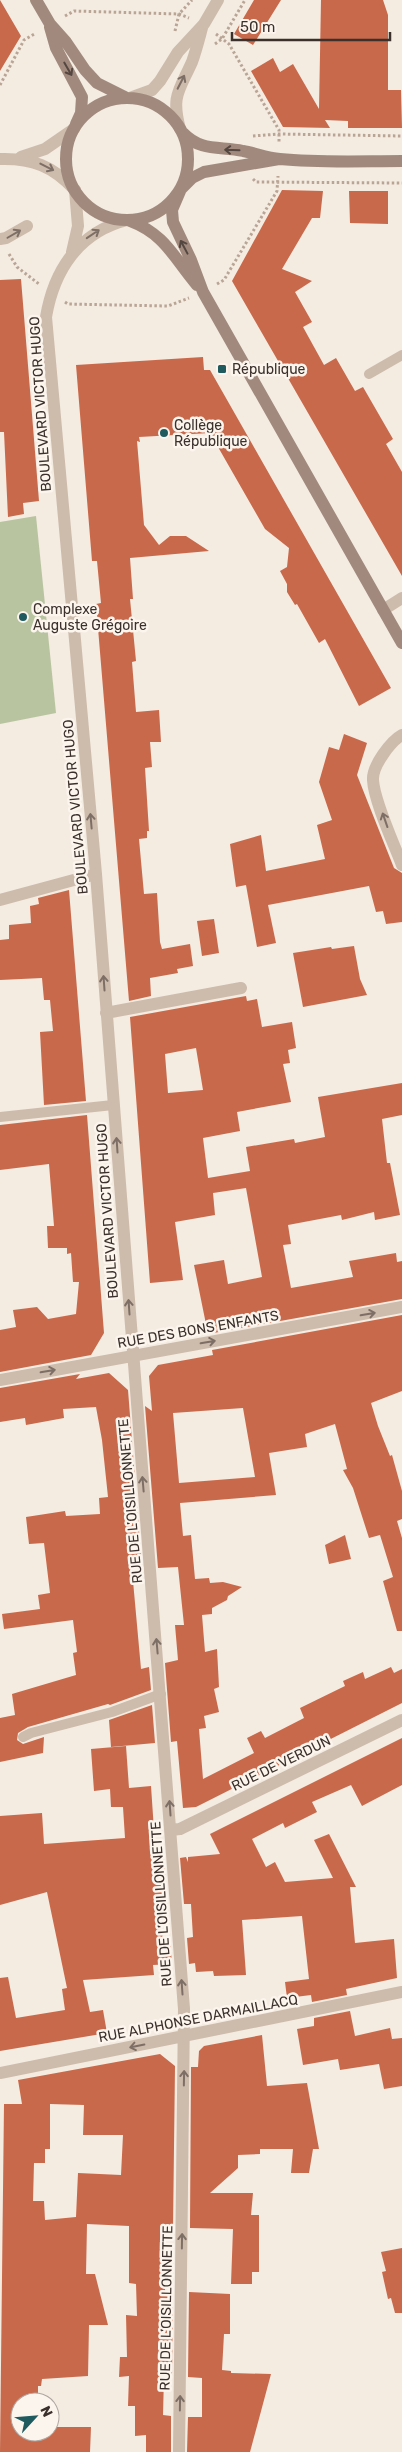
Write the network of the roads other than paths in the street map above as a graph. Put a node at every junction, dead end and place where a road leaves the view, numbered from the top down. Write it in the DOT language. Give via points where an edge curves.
graph roads {
  1 [pos="36,0"];
  2 [pos="218,0"];
  3 [pos="50,24"];
  4 [pos="204,24"];
  5 [pos="130,98"];
  6 [pos="74,129"];
  7 [pos="180,129"];
  8 [pos="6,158"];
  9 [pos="279,159"];
  10 [pos="402,161"];
  11 [pos="181,189"];
  12 [pos="75,190"];
  13 [pos="127,220"];
  14 [pos="27,226"];
  15 [pos="0,239"];
  16 [pos="68,261"];
  17 [pos="203,292"];
  18 [pos="402,354"];
  19 [pos="369,374"];
  20 [pos="402,598"];
  21 [pos="383,610"];
  22 [pos="402,643"];
  23 [pos="402,735"];
  24 [pos="402,865"];
  25 [pos="96,874"];
  26 [pos="0,900"];
  27 [pos="241,988"];
  28 [pos="106,1013"];
  29 [pos="113,1104"];
  30 [pos="0,1117"];
  31 [pos="402,1307"];
  32 [pos="133,1356"];
  33 [pos="0,1380"];
  34 [pos="161,1694"];
  35 [pos="402,1720"];
  36 [pos="23,1738"];
  37 [pos="172,1830"];
  38 [pos="402,1992"];
  39 [pos="185,2036"];
  40 [pos="0,2074"];
  41 [pos="179,2452"];
  1 -- 3 [label="main road"];
  2 -- 4 [label="street"];
  3 -- 5 [label="main road" via="96,83"];
  3 -- 6 [label="main road, one-way" via="56,48 82,97 81,113"];
  4 -- 5 [label="street" via="178,52 160,82 152,90"];
  7 -- 4 [label="street, one-way" via="175,104 177,90 192,61"];
  5 -- 6 [label="main road" via="98,106"];
  5 -- 7 [label="main road" via="159,108"];
  6 -- 8 [label="street" via="46,149"];
  6 -- 12 [label="main road" via="66,158"];
  9 -- 7 [label="main road, one-way" via="241,150 214,150 191,140"];
  7 -- 11 [label="main road" via="188,161"];
  8 -- 12 [label="street, one-way" via="30,160 48,166"];
  9 -- 10 [label="main road"];
  9 -- 11 [label="main road" via="204,172"];
  11 -- 13 [label="main road" via="158,212"];
  17 -- 11 [label="main road, one-way" via="173,222 172,210"];
  12 -- 13 [label="main road" via="84,203 97,212"];
  12 -- 16 [label="street, BOULEVARD VICTOR HUGO" via="78,226"];
  16 -- 13 [label="street, BOULEVARD VICTOR HUGO, one-way" via="87,238"];
  13 -- 17 [label="main road" via="152,231 165,242"];
  15 -- 14 [label="street, one-way"];
  25 -- 16 [label="street, BOULEVARD VICTOR HUGO, one-way" via="46,317 50,293"];
  17 -- 21 [label="main road"];
  18 -- 19 [label="lane"];
  20 -- 21 [label="street"];
  21 -- 22 [label="main road"];
  24 -- 23 [label="street, one-way" via="372,778 382,755"];
  25 -- 26 [label="street"];
  28 -- 25 [label="street, BOULEVARD VICTOR HUGO, one-way"];
  27 -- 28 [label="street"];
  28 -- 29 [label="street, BOULEVARD VICTOR HUGO"];
  29 -- 30 [label="lane"];
  32 -- 29 [label="street, BOULEVARD VICTOR HUGO, one-way"];
  32 -- 31 [label="street, RUE DES BONS ENFANTS, one-way"];
  33 -- 32 [label="street, RUE DES BONS ENFANTS, one-way"];
  34 -- 32 [label="street, RUE DE L’OISILLONNETTE, one-way"];
  34 -- 36 [label="lane"];
  37 -- 34 [label="street, RUE DE L’OISILLONNETTE, one-way"];
  35 -- 37 [label="street, RUE DE VERDUN" via="180,1829"];
  39 -- 37 [label="street, RUE DE L’OISILLONNETTE, one-way"];
  38 -- 39 [label="street, RUE ALPHONSE DARMAILLACQ"];
  39 -- 40 [label="street, RUE ALPHONSE DARMAILLACQ, one-way"];
  41 -- 39 [label="street, RUE DE L’OISILLONNETTE, one-way"];
}
